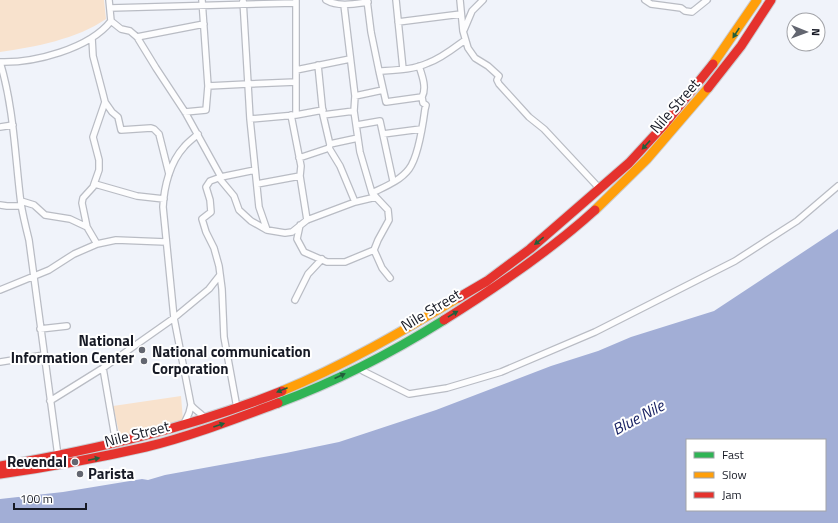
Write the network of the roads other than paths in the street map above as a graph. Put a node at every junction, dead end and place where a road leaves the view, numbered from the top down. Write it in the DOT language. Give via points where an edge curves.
graph roads {
  1 [pos="109,0"];
  2 [pos="326,0"];
  3 [pos="396,0"];
  4 [pos="460,0"];
  5 [pos="482,0"];
  6 [pos="645,0"];
  7 [pos="707,0"];
  8 [pos="757,0"];
  9 [pos="771,0"];
  10 [pos="296,1"];
  11 [pos="368,1"];
  12 [pos="243,2"];
  13 [pos="163,3"];
  14 [pos="202,3"];
  15 [pos="344,4"];
  16 [pos="110,8"];
  17 [pos="461,14"];
  18 [pos="111,22"];
  19 [pos="398,22"];
  20 [pos="204,24"];
  21 [pos="463,31"];
  22 [pos="137,37"];
  23 [pos="92,38"];
  24 [pos="466,40"];
  25 [pos="350,59"];
  26 [pos="0,62"];
  27 [pos="318,66"];
  28 [pos="419,66"];
  29 [pos="403,69"];
  30 [pos="296,70"];
  31 [pos="379,71"];
  32 [pos="296,82"];
  33 [pos="248,84"];
  34 [pos="208,86"];
  35 [pos="383,90"];
  36 [pos="355,96"];
  37 [pos="422,96"];
  38 [pos="105,102"];
  39 [pos="354,111"];
  40 [pos="186,112"];
  41 [pos="323,113"];
  42 [pos="293,115"];
  43 [pos="250,119"];
  44 [pos="13,125"];
  45 [pos="357,125"];
  46 [pos="0,127"];
  47 [pos="421,129"];
  48 [pos="198,134"];
  49 [pos="383,134"];
  50 [pos="358,138"];
  51 [pos="329,146"];
  52 [pos="299,158"];
  53 [pos="255,170"];
  54 [pos="169,174"];
  55 [pos="300,176"];
  56 [pos="220,177"];
  57 [pos="393,182"];
  58 [pos="95,184"];
  59 [pos="258,184"];
  60 [pos="838,186"];
  61 [pos="600,189"];
  62 [pos="374,195"];
  63 [pos="164,199"];
  64 [pos="355,202"];
  65 [pos="21,203"];
  66 [pos="0,205"];
  67 [pos="567,218"];
  68 [pos="307,220"];
  69 [pos="300,225"];
  70 [pos="87,227"];
  71 [pos="576,227"];
  72 [pos="556,228"];
  73 [pos="267,230"];
  74 [pos="563,236"];
  75 [pos="166,242"];
  76 [pos="97,244"];
  77 [pos="374,250"];
  78 [pos="322,259"];
  79 [pos="220,275"];
  80 [pos="33,276"];
  81 [pos="390,278"];
  82 [pos="0,290"];
  83 [pos="295,300"];
  84 [pos="174,318"];
  85 [pos="67,326"];
  86 [pos="407,329"];
  87 [pos="40,330"];
  88 [pos="391,338"];
  89 [pos="410,340"];
  90 [pos="395,348"];
  91 [pos="44,355"];
  92 [pos="0,362"];
  93 [pos="361,366"];
  94 [pos="103,368"];
  95 [pos="50,401"];
  96 [pos="191,404"];
  97 [pos="237,408"];
  98 [pos="205,419"];
  99 [pos="182,426"];
  100 [pos="116,443"];
  101 [pos="58,456"];
  102 [pos="0,466"];
  103 [pos="0,474"];
  1 -- 16 [label="street"];
  2 -- 15 [label="street"];
  3 -- 19 [label="street"];
  4 -- 17 [label="street"];
  5 -- 21 [label="street" via="472,11"];
  6 -- 7 [label="street" via="651,4 692,12"];
  8 -- 61 [label="main road, Nile Street, one-way" via="696,88 644,147"];
  9 -- 71 [label="main road, Nile Street" via="699,100 635,171"];
  10 -- 12 [label="street"];
  10 -- 30 [label="street"];
  11 -- 15 [label="street"];
  11 -- 31 [label="street"];
  12 -- 14 [label="street"];
  12 -- 33 [label="street"];
  13 -- 14 [label="street"];
  13 -- 16 [label="street"];
  14 -- 20 [label="street"];
  15 -- 25 [label="street"];
  16 -- 18 [label="street"];
  17 -- 19 [label="street"];
  17 -- 21 [label="street"];
  18 -- 22 [label="street"];
  18 -- 23 [label="street"];
  19 -- 29 [label="street"];
  20 -- 22 [label="street"];
  20 -- 34 [label="street"];
  21 -- 24 [label="street"];
  22 -- 40 [label="street"];
  23 -- 26 [label="street" via="81,45 47,56"];
  23 -- 38 [label="street" via="93,56"];
  24 -- 28 [label="street" via="438,59"];
  24 -- 61 [label="street" via="472,54 499,76 499,84"];
  25 -- 27 [label="street"];
  25 -- 36 [label="street"];
  26 -- 44 [label="street"];
  27 -- 30 [label="street"];
  27 -- 41 [label="street"];
  28 -- 29 [label="street"];
  28 -- 37 [label="street" via="424,84"];
  29 -- 31 [label="street"];
  30 -- 32 [label="street"];
  31 -- 35 [label="street"];
  32 -- 33 [label="street"];
  32 -- 42 [label="street"];
  33 -- 34 [label="street"];
  33 -- 43 [label="street"];
  34 -- 40 [label="street" via="206,110"];
  35 -- 36 [label="street"];
  35 -- 37 [label="street" via="387,102"];
  36 -- 39 [label="street"];
  37 -- 47 [label="street" via="426,105"];
  38 -- 54 [label="street" via="118,118 121,130 151,128 159,134"];
  38 -- 58 [label="street" via="92,137 100,163"];
  39 -- 41 [label="street"];
  39 -- 45 [label="street"];
  40 -- 48 [label="street"];
  41 -- 42 [label="street"];
  41 -- 51 [label="street"];
  42 -- 43 [label="street"];
  42 -- 52 [label="street"];
  43 -- 53 [label="street"];
  44 -- 46 [label="street"];
  44 -- 65 [label="street"];
  45 -- 49 [label="street" via="380,121"];
  45 -- 50 [label="street"];
  47 -- 49 [label="street"];
  47 -- 57 [label="street" via="409,170"];
  48 -- 54 [label="street" via="184,146"];
  48 -- 56 [label="street"];
  49 -- 57 [label="street"];
  50 -- 51 [label="street"];
  50 -- 62 [label="street" via="361,159"];
  51 -- 52 [label="street"];
  51 -- 64 [label="street"];
  52 -- 55 [label="street"];
  53 -- 56 [label="street"];
  53 -- 59 [label="street"];
  54 -- 63 [label="street"];
  55 -- 59 [label="street"];
  55 -- 68 [label="street"];
  56 -- 73 [label="street" via="234,196 239,210"];
  56 -- 79 [label="street" via="210,181 206,187 211,212 202,219 217,256"];
  57 -- 62 [label="street"];
  58 -- 63 [label="street" via="137,196"];
  58 -- 70 [label="street" via="82,202"];
  59 -- 73 [label="street" via="259,208"];
  60 -- 93 [label="street" via="797,221 728,264 595,332 501,372 447,388 409,394 363,370"];
  61 -- 67 [label="main road, Nile Street"];
  62 -- 64 [label="street"];
  62 -- 77 [label="street" via="388,210 389,220"];
  63 -- 75 [label="street"];
  64 -- 68 [label="street"];
  65 -- 66 [label="street"];
  65 -- 70 [label="street" via="34,205 45,215 70,220"];
  65 -- 80 [label="street"];
  67 -- 71 [label="main road"];
  67 -- 72 [label="main road, Nile Street"];
  68 -- 69 [label="street"];
  69 -- 73 [label="street" via="289,233"];
  69 -- 78 [label="street" via="297,238 304,252"];
  70 -- 76 [label="street"];
  71 -- 74 [label="main road, Nile Street"];
  72 -- 74 [label="main road" via="561,230"];
  72 -- 86 [label="main road, Nile Street, one-way" via="488,280"];
  89 -- 74 [label="main road, Nile Street, one-way" via="494,289"];
  75 -- 76 [label="street" via="116,240"];
  75 -- 84 [label="street"];
  76 -- 80 [label="street"];
  77 -- 78 [label="street" via="345,262 327,262"];
  77 -- 81 [label="street"];
  78 -- 83 [label="street" via="308,274"];
  79 -- 84 [label="street" via="209,289"];
  79 -- 97 [label="street" via="222,326"];
  80 -- 82 [label="street"];
  80 -- 87 [label="street"];
  84 -- 94 [label="street"];
  84 -- 96 [label="street"];
  85 -- 87 [label="street"];
  86 -- 88 [label="main road, Nile Street"];
  86 -- 89 [label="main road" via="407,337"];
  87 -- 91 [label="street"];
  88 -- 90 [label="main road"];
  88 -- 97 [label="main road, Nile Street, one-way" via="322,374"];
  89 -- 90 [label="main road, Nile Street"];
  90 -- 93 [label="main road, Nile Street"];
  91 -- 92 [label="street"];
  91 -- 95 [label="street"];
  103 -- 93 [label="main road, Nile Street, one-way" via="79,462 195,433 286,400"];
  94 -- 95 [label="street"];
  94 -- 100 [label="street"];
  95 -- 101 [label="street"];
  96 -- 98 [label="street"];
  96 -- 99 [label="street"];
  97 -- 98 [label="main road, Nile Street"];
  98 -- 99 [label="main road, Nile Street"];
  99 -- 100 [label="main road, Nile Street"];
  100 -- 101 [label="main road, Nile Street"];
  101 -- 102 [label="main road, Nile Street"];
}
